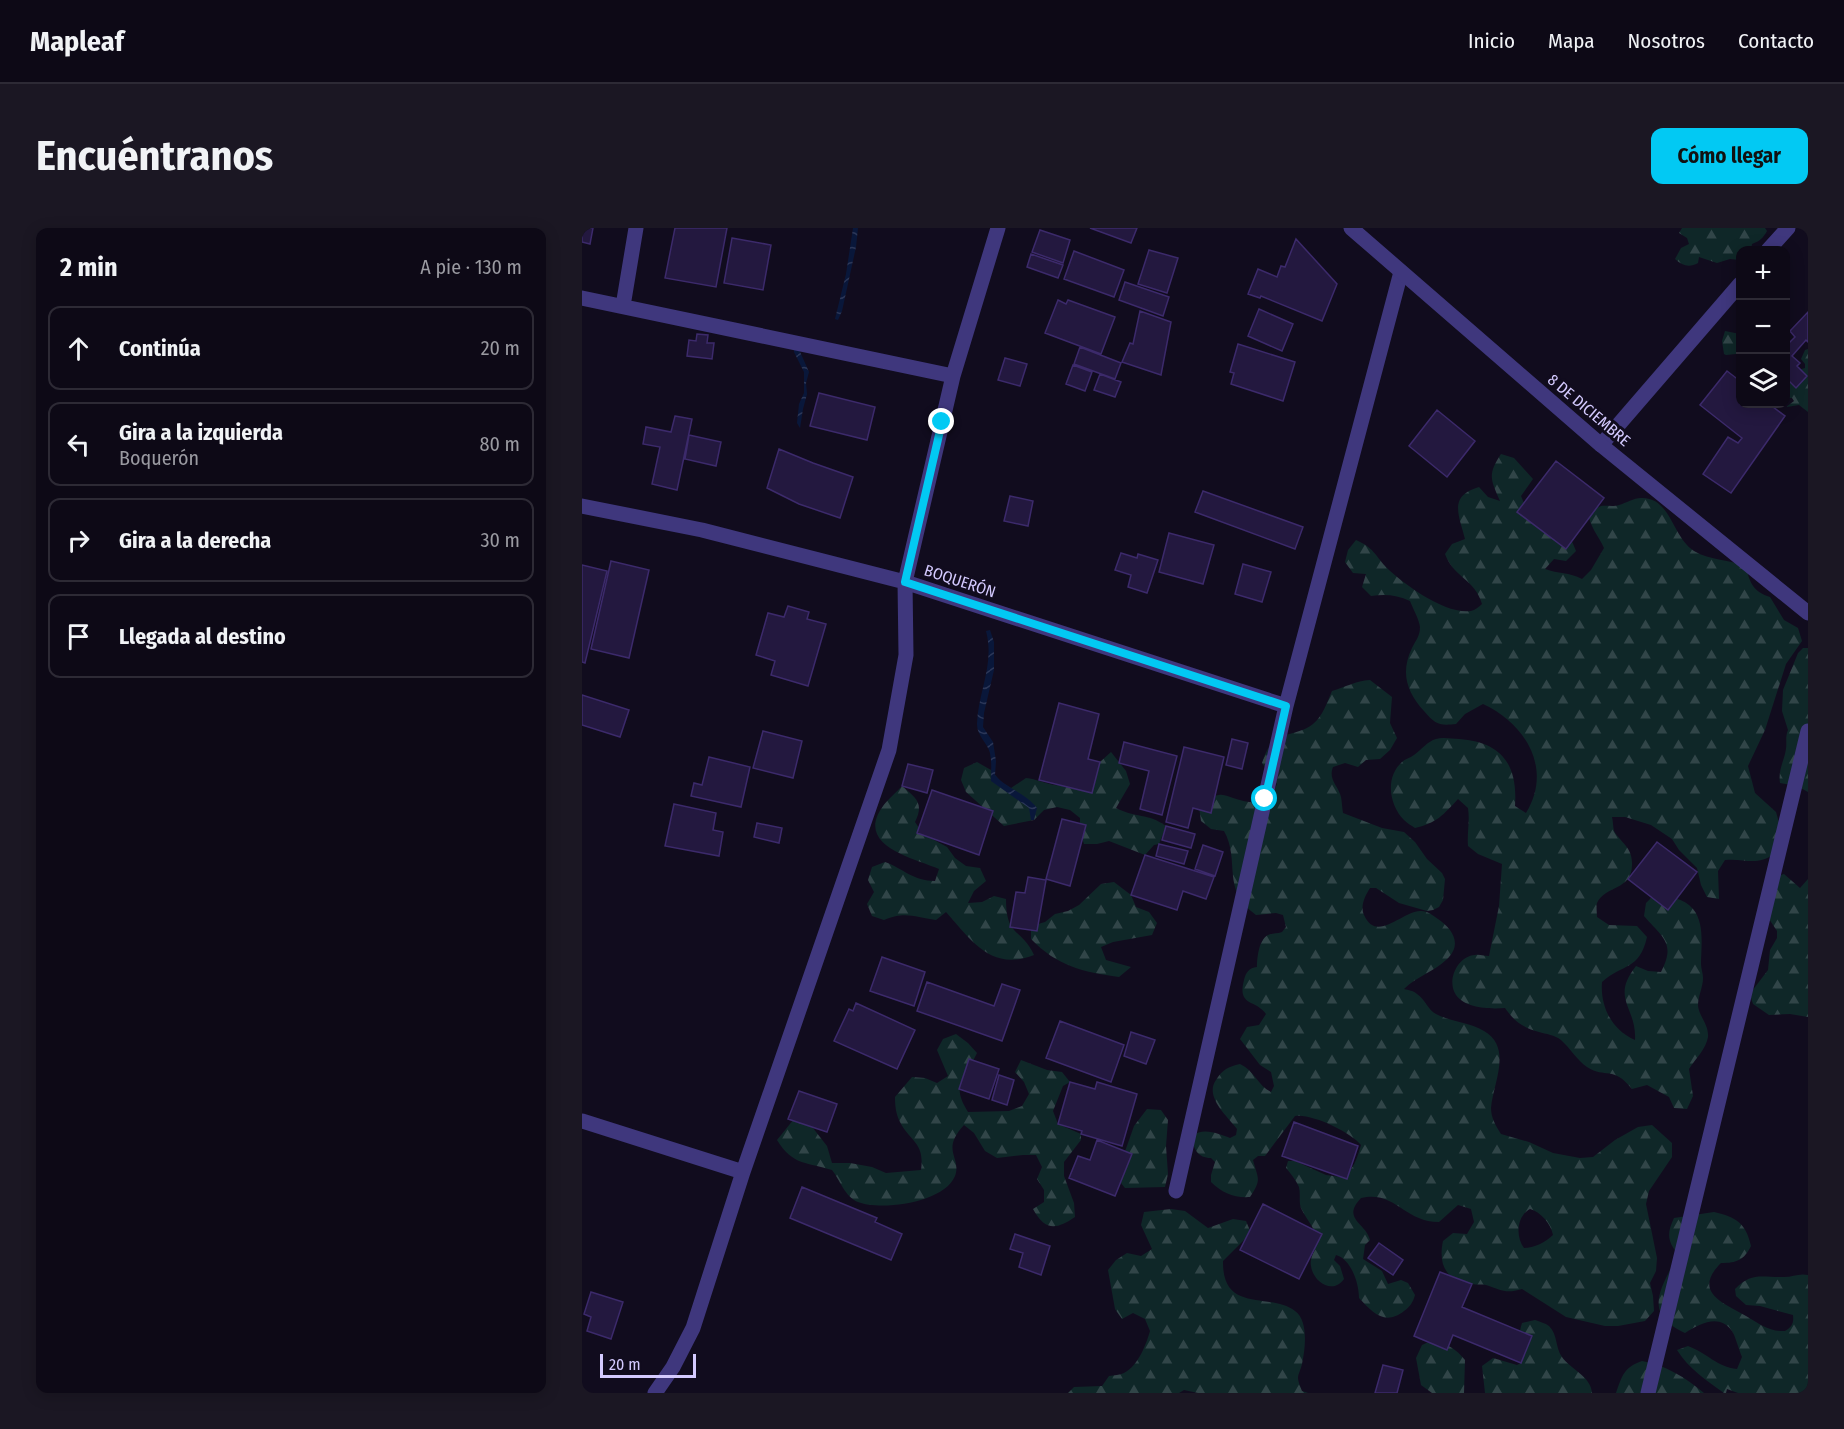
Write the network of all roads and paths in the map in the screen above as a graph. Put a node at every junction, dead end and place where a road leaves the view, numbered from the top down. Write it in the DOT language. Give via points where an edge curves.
graph roads {
  1 [pos="636,228"];
  2 [pos="998,228"];
  3 [pos="1351,228"];
  4 [pos="1788,228"];
  5 [pos="1772,246"];
  6 [pos="1401,272"];
  7 [pos="1736,289"];
  8 [pos="582,298"];
  9 [pos="623,306"];
  10 [pos="953,376"];
  11 [pos="1601,445"];
  12 [pos="582,506"];
  13 [pos="905,582"];
  14 [pos="1808,613"];
  15 [pos="1286,706"];
  16 [pos="1808,731"];
  17 [pos="582,1120"];
  18 [pos="743,1172"];
  19 [pos="1176,1191"];
  20 [pos="655,1393"];
  21 [pos="1647,1393"];
  1 -- 9 [label="street"];
  2 -- 10 [label="street"];
  3 -- 6 [label="street, 8 DE DICIEMBRE"];
  4 -- 5 [label="street"];
  6 -- 11 [label="street, 8 DE DICIEMBRE"];
  6 -- 15 [label="street"];
  7 -- 11 [label="street"];
  8 -- 9 [label="street"];
  9 -- 10 [label="street"];
  10 -- 13 [label="street"];
  11 -- 14 [label="street, 8 DE DICIEMBRE"];
  12 -- 13 [label="street, BOQUERÓN" via="702,530"];
  13 -- 15 [label="street, BOQUERÓN"];
  13 -- 18 [label="street" via="906,655 889,750"];
  15 -- 19 [label="street"];
  16 -- 21 [label="street"];
  17 -- 18 [label="street"];
  18 -- 20 [label="street" via="693,1328"];
}
